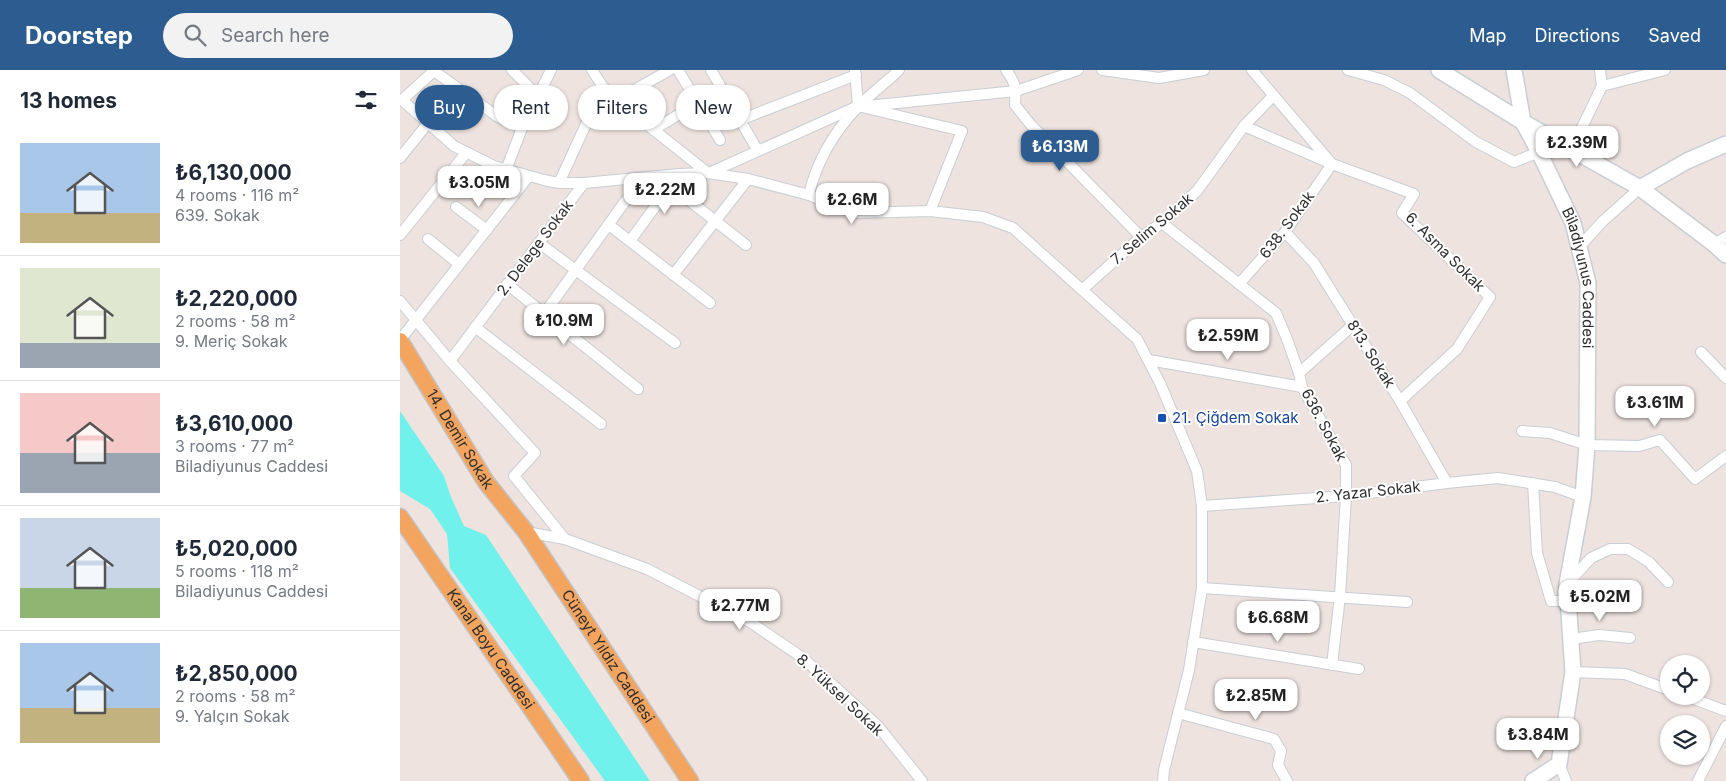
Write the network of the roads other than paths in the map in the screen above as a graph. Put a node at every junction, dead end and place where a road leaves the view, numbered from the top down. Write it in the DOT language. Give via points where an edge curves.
graph roads {
  1 [pos="435,70"];
  2 [pos="512,70"];
  3 [pos="550,70"];
  4 [pos="592,70"];
  5 [pos="670,70"];
  6 [pos="678,70"];
  7 [pos="711,70"];
  8 [pos="899,70"];
  9 [pos="1006,70"];
  10 [pos="1078,70"];
  11 [pos="1102,70"];
  12 [pos="1204,70"];
  13 [pos="1252,70"];
  14 [pos="1348,70"];
  15 [pos="1439,70"];
  16 [pos="1514,70"];
  17 [pos="1600,70"];
  18 [pos="1665,70"];
  19 [pos="856,72"];
  20 [pos="1640,73"];
  21 [pos="527,85"];
  22 [pos="542,85"];
  23 [pos="602,85"];
  24 [pos="643,85"];
  25 [pos="687,85"];
  26 [pos="720,85"];
  27 [pos="1602,86"];
  28 [pos="1016,91"];
  29 [pos="1273,96"];
  30 [pos="401,100"];
  31 [pos="858,106"];
  32 [pos="415,112"];
  33 [pos="494,114"];
  34 [pos="750,116"];
  35 [pos="1523,122"];
  36 [pos="1244,126"];
  37 [pos="422,130"];
  38 [pos="436,130"];
  39 [pos="521,130"];
  40 [pos="583,130"];
  41 [pos="653,130"];
  42 [pos="714,130"];
  43 [pos="746,130"];
  44 [pos="720,140"];
  45 [pos="1726,144"];
  46 [pos="1572,148"];
  47 [pos="758,151"];
  48 [pos="1539,152"];
  49 [pos="466,153"];
  50 [pos="400,158"];
  51 [pos="1332,164"];
  52 [pos="506,170"];
  53 [pos="708,173"];
  54 [pos="679,174"];
  55 [pos="529,176"];
  56 [pos="642,178"];
  57 [pos="748,178"];
  58 [pos="559,183"];
  59 [pos="584,183"];
  60 [pos="1640,188"];
  61 [pos="809,195"];
  62 [pos="686,198"];
  63 [pos="456,207"];
  64 [pos="930,211"];
  65 [pos="715,221"];
  66 [pos="1162,223"];
  67 [pos="609,225"];
  68 [pos="487,230"];
  69 [pos="1285,232"];
  70 [pos="400,235"];
  71 [pos="1140,238"];
  72 [pos="428,239"];
  73 [pos="1720,240"];
  74 [pos="630,241"];
  75 [pos="539,243"];
  76 [pos="746,245"];
  77 [pos="1579,247"];
  78 [pos="1726,255"];
  79 [pos="460,264"];
  80 [pos="575,271"];
  81 [pos="673,275"];
  82 [pos="508,284"];
  83 [pos="1240,284"];
  84 [pos="1083,290"];
  85 [pos="400,301"];
  86 [pos="710,303"];
  87 [pos="544,314"];
  88 [pos="415,321"];
  89 [pos="1353,325"];
  90 [pos="475,327"];
  91 [pos="400,341"];
  92 [pos="675,343"];
  93 [pos="1701,352"];
  94 [pos="1149,360"];
  95 [pos="450,361"];
  96 [pos="1300,374"];
  97 [pos="1726,378"];
  98 [pos="1302,386"];
  99 [pos="638,389"];
  100 [pos="1400,401"];
  101 [pos="601,424"];
  102 [pos="1522,431"];
  103 [pos="1587,445"];
  104 [pos="1726,456"];
  105 [pos="1532,482"];
  106 [pos="1448,483"];
  107 [pos="1346,496"];
  108 [pos="1583,497"];
  109 [pos="1202,506"];
  110 [pos="400,517"];
  111 [pos="526,532"];
  112 [pos="566,539"];
  113 [pos="1668,582"];
  114 [pos="1567,584"];
  115 [pos="1202,588"];
  116 [pos="1340,596"];
  117 [pos="1568,601"];
  118 [pos="1407,602"];
  119 [pos="1630,638"];
  120 [pos="1571,639"];
  121 [pos="1193,642"];
  122 [pos="1332,665"];
  123 [pos="1359,670"];
  124 [pos="1573,672"];
  125 [pos="1660,687"];
  126 [pos="1710,705"];
  127 [pos="1726,711"];
  128 [pos="1178,713"];
  129 [pos="1726,726"];
  130 [pos="1560,764"];
  131 [pos="581,781"];
  132 [pos="690,781"];
  133 [pos="922,781"];
  134 [pos="1163,781"];
  135 [pos="1287,781"];
  136 [pos="1533,781"];
  137 [pos="1566,781"];
  138 [pos="1698,781"];
  1 -- 30 [label="street"];
  1 -- 33 [label="street"];
  2 -- 21 [label="street"];
  3 -- 22 [label="street"];
  4 -- 23 [label="street"];
  5 -- 24 [label="street"];
  6 -- 25 [label="street"];
  7 -- 26 [label="street"];
  8 -- 31 [label="street"];
  9 -- 28 [label="street" via="1014,80"];
  10 -- 28 [label="street"];
  11 -- 12 [label="street" via="1159,78"];
  13 -- 29 [label="street"];
  14 -- 48 [label="street" via="1384,80 1410,93 1476,142 1514,162"];
  15 -- 35 [label="street"];
  16 -- 35 [label="street"];
  17 -- 27 [label="street"];
  18 -- 20 [label="street"];
  19 -- 31 [label="street"];
  19 -- 34 [label="street"];
  20 -- 27 [label="street"];
  27 -- 46 [label="street"];
  28 -- 31 [label="street"];
  28 -- 71 [label="street" via="1015,105 1031,125"];
  29 -- 36 [label="street, 7. Selim Sokak"];
  29 -- 51 [label="street"];
  30 -- 32 [label="street"];
  31 -- 47 [label="street"];
  31 -- 61 [label="street" via="823,155 812,178"];
  31 -- 64 [label="street" via="962,132"];
  35 -- 46 [label="street"];
  35 -- 48 [label="street, Biladiyunus Caddesi"];
  36 -- 51 [label="street, 6. Asma Sokak"];
  36 -- 66 [label="street, 7. Selim Sokak" via="1197,191"];
  37 -- 50 [label="street"];
  38 -- 49 [label="street"];
  39 -- 52 [label="street"];
  40 -- 58 [label="street"];
  41 -- 53 [label="street"];
  42 -- 44 [label="street"];
  43 -- 47 [label="street"];
  45 -- 60 [label="street" via="1687,160"];
  46 -- 60 [label="street"];
  47 -- 53 [label="street"];
  48 -- 77 [label="street, Biladiyunus Caddesi" via="1573,223"];
  49 -- 52 [label="street"];
  49 -- 70 [label="street"];
  51 -- 69 [label="street, 638. Sokak"];
  51 -- 100 [label="street, 6. Asma Sokak" via="1414,194 1402,214 1490,297 1457,349"];
  52 -- 55 [label="street"];
  53 -- 54 [label="street"];
  53 -- 57 [label="street"];
  54 -- 56 [label="street"];
  54 -- 74 [label="street"];
  55 -- 58 [label="street"];
  55 -- 68 [label="street"];
  56 -- 59 [label="street"];
  56 -- 67 [label="street"];
  57 -- 61 [label="street"];
  57 -- 65 [label="street"];
  58 -- 59 [label="street"];
  59 -- 75 [label="street, 2. Delege Sokak"];
  60 -- 73 [label="street"];
  60 -- 77 [label="street"];
  61 -- 64 [label="street" via="857,213"];
  62 -- 65 [label="street"];
  63 -- 68 [label="street"];
  64 -- 84 [label="street" via="983,218 1013,228"];
  65 -- 76 [label="street"];
  65 -- 81 [label="street"];
  66 -- 71 [label="street, 7. Selim Sokak"];
  66 -- 83 [label="street, 636. Sokak"];
  67 -- 74 [label="street"];
  67 -- 80 [label="street"];
  68 -- 79 [label="street"];
  69 -- 83 [label="street, 638. Sokak"];
  69 -- 89 [label="street, 813. Sokak" via="1314,263"];
  71 -- 84 [label="street, 7. Selim Sokak"];
  72 -- 79 [label="street"];
  73 -- 78 [label="street"];
  74 -- 81 [label="street"];
  75 -- 80 [label="street"];
  75 -- 82 [label="street, 2. Delege Sokak"];
  77 -- 103 [label="street, Biladiyunus Caddesi" via="1588,283"];
  79 -- 88 [label="street"];
  80 -- 87 [label="street"];
  80 -- 92 [label="street"];
  81 -- 86 [label="street"];
  82 -- 87 [label="street"];
  82 -- 90 [label="street, 2. Delege Sokak"];
  83 -- 96 [label="street, 636. Sokak" via="1276,312"];
  84 -- 94 [label="street" via="1137,339"];
  85 -- 88 [label="street"];
  87 -- 99 [label="street"];
  88 -- 91 [label="street"];
  88 -- 95 [label="street"];
  89 -- 96 [label="street"];
  89 -- 100 [label="street, 813. Sokak"];
  90 -- 95 [label="street, 2. Delege Sokak"];
  90 -- 101 [label="street"];
  91 -- 111 [label="main road, 14. Demir Sokak" via="486,482"];
  93 -- 97 [label="street"];
  94 -- 98 [label="street"];
  94 -- 109 [label="street" via="1197,471"];
  95 -- 112 [label="street" via="535,453 514,476"];
  96 -- 98 [label="street, 636. Sokak"];
  98 -- 107 [label="street, 636. Sokak" via="1346,466"];
  100 -- 106 [label="street, 813. Sokak"];
  102 -- 103 [label="street" via="1550,433"];
  103 -- 104 [label="street" via="1639,446 1660,440 1696,480"];
  103 -- 108 [label="street, Biladiyunus Caddesi"];
  105 -- 106 [label="street, 2. Yazar Sokak" via="1498,478"];
  105 -- 108 [label="street, 2. Yazar Sokak"];
  105 -- 117 [label="street" via="1537,553 1551,601"];
  106 -- 107 [label="street, 2. Yazar Sokak"];
  107 -- 109 [label="street, 2. Yazar Sokak"];
  107 -- 116 [label="street, 636. Sokak"];
  108 -- 114 [label="street, Biladiyunus Caddesi"];
  109 -- 115 [label="street"];
  110 -- 131 [label="main road, Kanal Boyu Caddesi"];
  111 -- 112 [label="street, 8. Yüksel Sokak"];
  111 -- 132 [label="main road, Cüneyt Yıldız Caddesi"];
  112 -- 133 [label="street, 8. Yüksel Sokak" via="647,569 750,622 803,658 878,726"];
  113 -- 114 [label="street" via="1649,562 1628,549 1610,549 1591,558"];
  114 -- 117 [label="street, Biladiyunus Caddesi"];
  115 -- 116 [label="street"];
  115 -- 121 [label="street"];
  116 -- 118 [label="street"];
  116 -- 122 [label="street, 636. Sokak"];
  117 -- 120 [label="street, Biladiyunus Caddesi"];
  119 -- 120 [label="street" via="1599,635"];
  120 -- 124 [label="street, Biladiyunus Caddesi"];
  121 -- 122 [label="street"];
  121 -- 128 [label="street"];
  122 -- 123 [label="street"];
  124 -- 125 [label="street" via="1625,674"];
  124 -- 130 [label="street, Biladiyunus Caddesi"];
  126 -- 127 [label="street"];
  128 -- 134 [label="street"];
  128 -- 135 [label="street" via="1274,739 1281,751 1278,765"];
  129 -- 138 [label="street"];
  130 -- 136 [label="street"];
  130 -- 137 [label="street"];
}
